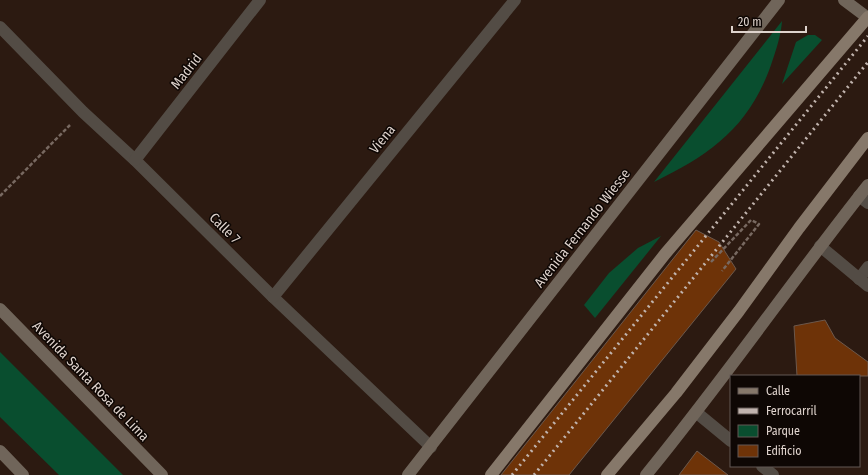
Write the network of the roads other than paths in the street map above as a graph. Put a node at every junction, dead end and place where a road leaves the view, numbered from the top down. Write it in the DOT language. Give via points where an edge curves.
graph roads {
  1 [pos="260,0"];
  2 [pos="515,0"];
  3 [pos="779,0"];
  4 [pos="844,0"];
  5 [pos="868,18"];
  6 [pos="0,27"];
  7 [pos="868,138"];
  8 [pos="134,160"];
  9 [pos="868,186"];
  10 [pos="864,200"];
  11 [pos="820,246"];
  12 [pos="868,267"];
  13 [pos="864,282"];
  14 [pos="273,297"];
  15 [pos="0,309"];
  16 [pos="697,413"];
  17 [pos="730,440"];
  18 [pos="430,448"];
  19 [pos="0,451"];
  20 [pos="763,467"];
  21 [pos="23,475"];
  22 [pos="162,475"];
  23 [pos="408,475"];
  24 [pos="491,475"];
  25 [pos="608,475"];
  26 [pos="646,475"];
  27 [pos="773,475"];
  1 -- 8 [label="street, Madrid"];
  2 -- 14 [label="street, Viena"];
  3 -- 18 [label="main road, Avenida Fernando Wiesse"];
  4 -- 5 [label="main road"];
  5 -- 24 [label="main road" via="664,254"];
  6 -- 8 [label="street, Calle 7"];
  7 -- 25 [label="main road" via="740,311"];
  8 -- 14 [label="street, Calle 7"];
  9 -- 10 [label="main road"];
  10 -- 11 [label="main road"];
  11 -- 13 [label="street"];
  11 -- 16 [label="main road"];
  12 -- 13 [label="street"];
  14 -- 18 [label="street, Calle 7"];
  15 -- 22 [label="main road, Avenida Santa Rosa de Lima"];
  16 -- 17 [label="street"];
  16 -- 26 [label="main road"];
  18 -- 23 [label="main road, Avenida Fernando Wiesse"];
  19 -- 21 [label="main road"];
  20 -- 27 [label="street"];
}
